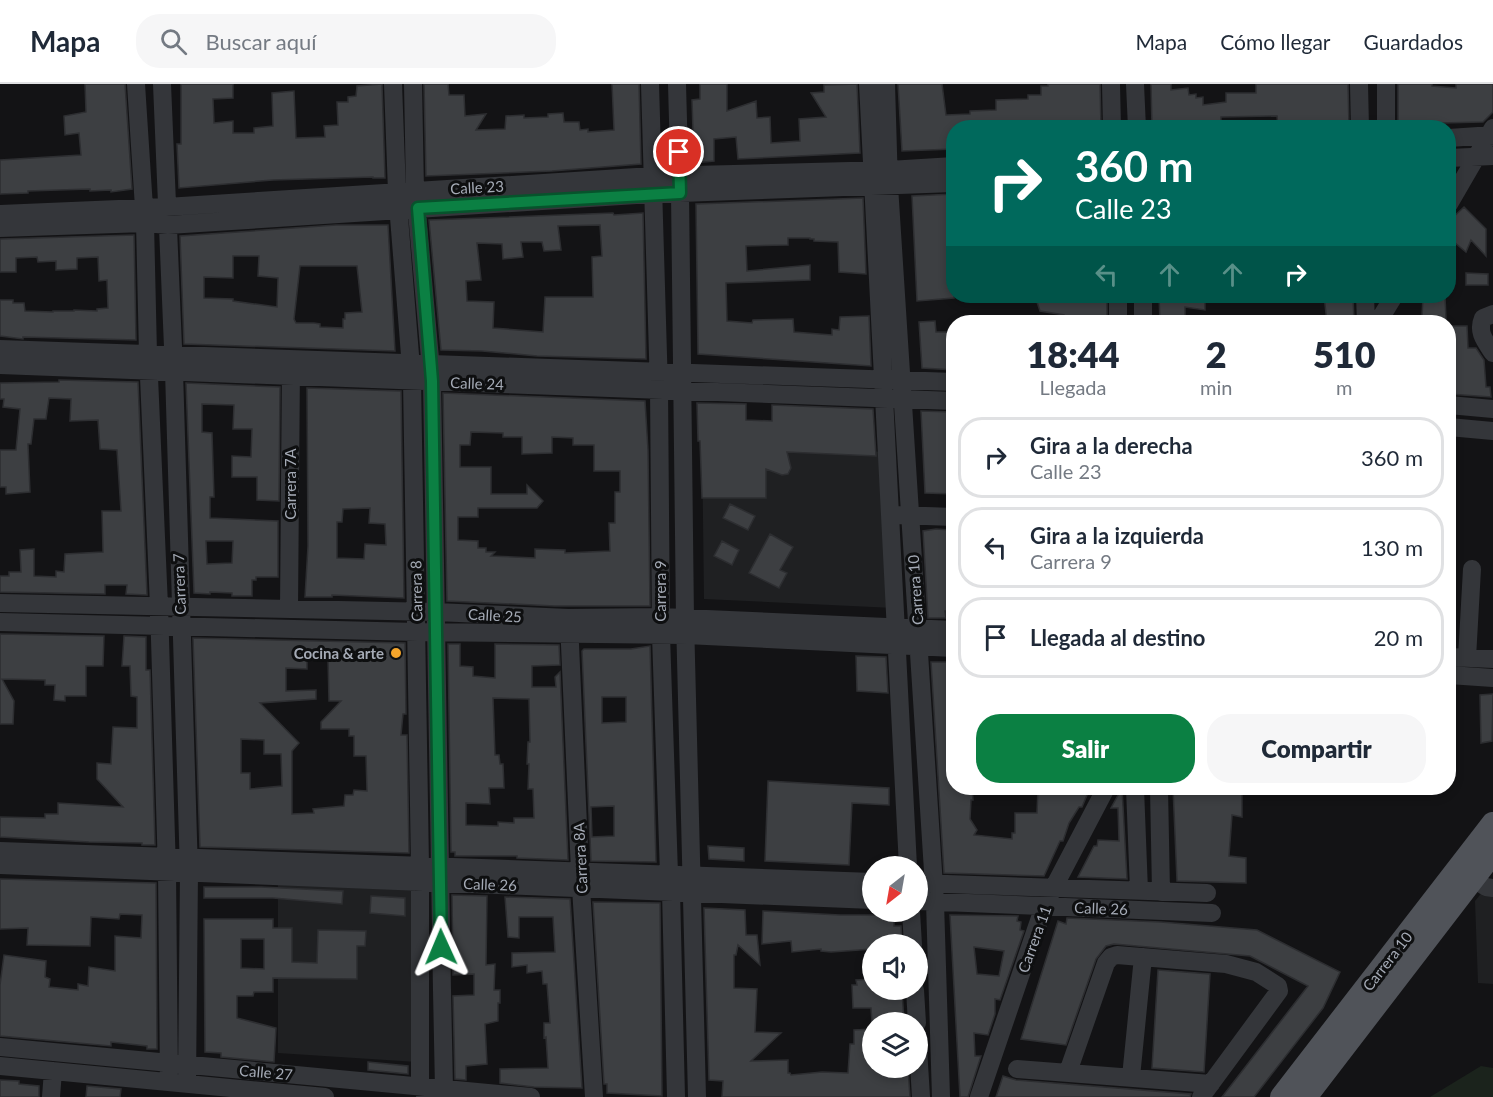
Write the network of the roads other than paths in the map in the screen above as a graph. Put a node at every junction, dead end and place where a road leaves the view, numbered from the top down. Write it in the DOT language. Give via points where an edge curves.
graph roads {
  1 [pos="136,84"];
  2 [pos="162,84"];
  3 [pos="393,84"];
  4 [pos="413,84"];
  5 [pos="650,84"];
  6 [pos="677,84"];
  7 [pos="868,84"];
  8 [pos="886,84"];
  9 [pos="1111,84"];
  10 [pos="1135,84"];
  11 [pos="1359,84"];
  12 [pos="1386,84"];
  13 [pos="1112,120"];
  14 [pos="1137,120"];
  15 [pos="1360,120"];
  16 [pos="1386,120"];
  17 [pos="1492,133"];
  18 [pos="1456,137"];
  19 [pos="1485,156"];
  20 [pos="1456,158"];
  21 [pos="946,167"];
  22 [pos="880,178"];
  23 [pos="946,182"];
  24 [pos="680,184"];
  25 [pos="652,185"];
  26 [pos="1456,195"];
  27 [pos="410,197"];
  28 [pos="399,210"];
  29 [pos="0,214"];
  30 [pos="144,216"];
  31 [pos="167,216"];
  32 [pos="0,228"];
  33 [pos="1493,314"];
  34 [pos="0,349"];
  35 [pos="1493,353"];
  36 [pos="148,362"];
  37 [pos="173,363"];
  38 [pos="0,364"];
  39 [pos="291,367"];
  40 [pos="412,371"];
  41 [pos="431,372"];
  42 [pos="883,379"];
  43 [pos="659,380"];
  44 [pos="903,380"];
  45 [pos="682,381"];
  46 [pos="946,381"];
  47 [pos="884,398"];
  48 [pos="904,399"];
  49 [pos="946,401"];
  50 [pos="1456,406"];
  51 [pos="1493,409"];
  52 [pos="1456,428"];
  53 [pos="1493,431"];
  54 [pos="890,515"];
  55 [pos="909,515"];
  56 [pos="946,517"];
  57 [pos="1472,569"];
  58 [pos="0,603"];
  59 [pos="159,606"];
  60 [pos="179,607"];
  61 [pos="289,609"];
  62 [pos="417,612"];
  63 [pos="436,612"];
  64 [pos="661,617"];
  65 [pos="0,622"];
  66 [pos="158,626"];
  67 [pos="181,626"];
  68 [pos="569,626"];
  69 [pos="685,627"];
  70 [pos="417,632"];
  71 [pos="435,632"];
  72 [pos="946,632"];
  73 [pos="661,635"];
  74 [pos="896,637"];
  75 [pos="918,637"];
  76 [pos="946,646"];
  77 [pos="1458,657"];
  78 [pos="1493,659"];
  79 [pos="1456,675"];
  80 [pos="1493,678"];
  81 [pos="925,751"];
  82 [pos="902,754"];
  83 [pos="1102,795"];
  84 [pos="1134,795"];
  85 [pos="1159,795"];
  86 [pos="1493,824"];
  87 [pos="0,851"];
  88 [pos="1493,852"];
  89 [pos="907,856"];
  90 [pos="926,856"];
  91 [pos="166,864"];
  92 [pos="0,865"];
  93 [pos="188,865"];
  94 [pos="420,874"];
  95 [pos="440,874"];
  96 [pos="581,880"];
  97 [pos="862,882"];
  98 [pos="670,883"];
  99 [pos="1483,883"];
  100 [pos="692,884"];
  101 [pos="1053,888"];
  102 [pos="1139,891"];
  103 [pos="1161,892"];
  104 [pos="928,893"];
  105 [pos="928,893"];
  106 [pos="1207,893"];
  107 [pos="862,899"];
  108 [pos="1044,906"];
  109 [pos="1212,913"];
  110 [pos="928,920"];
  111 [pos="1143,957"];
  112 [pos="0,1047"];
  113 [pos="177,1063"];
  114 [pos="0,1066"];
  115 [pos="1017,1069"];
  116 [pos="53,1071"];
  117 [pos="1068,1072"];
  118 [pos="1131,1077"];
  119 [pos="920,1078"];
  120 [pos="178,1083"];
  121 [pos="1206,1091"];
  122 [pos="423,1092"];
  123 [pos="250,1093"];
  124 [pos="447,1093"];
  125 [pos="51,1097"];
  126 [pos="325,1097"];
  127 [pos="531,1097"];
  128 [pos="594,1097"];
  129 [pos="676,1097"];
  130 [pos="697,1097"];
  131 [pos="921,1097"];
  132 [pos="941,1097"];
  133 [pos="980,1097"];
  134 [pos="1282,1097"];
  135 [pos="1305,1097"];
  1 -- 30 [label="street, Carrera 7"];
  2 -- 31 [label="street, Carrera 7"];
  3 -- 27 [label="street, Carrera 8"];
  4 -- 27 [label="street, Carrera 8"];
  5 -- 25 [label="street, Carrera 9"];
  6 -- 24 [label="street, Carrera 9"];
  7 -- 22 [label="street, Carrera 10"];
  8 -- 22 [label="street, Carrera 10"];
  9 -- 13 [label="street"];
  10 -- 14 [label="street"];
  11 -- 15 [label="street"];
  12 -- 16 [label="street"];
  17 -- 18 [label="street"];
  17 -- 19 [label="street"];
  19 -- 20 [label="street"];
  19 -- 26 [label="street"];
  21 -- 22 [label="street, Calle 23"];
  22 -- 23 [label="street, Calle 23"];
  22 -- 24 [label="street, Calle 23"];
  22 -- 42 [label="street, Carrera 10"];
  22 -- 44 [label="street, Carrera 10"];
  24 -- 25 [label="street, Calle 23"];
  24 -- 45 [label="street, Carrera 9"];
  25 -- 27 [label="street, Calle 23"];
  25 -- 43 [label="street, Carrera 9"];
  27 -- 28 [label="street, Calle 23"];
  27 -- 31 [label="street, Calle 23"];
  27 -- 41 [label="street, Carrera 8"];
  28 -- 31 [label="street, Calle 23"];
  28 -- 40 [label="street, Carrera 8"];
  29 -- 30 [label="street, Calle 23"];
  30 -- 31 [label="street, Calle 23"];
  30 -- 32 [label="street, Calle 23"];
  30 -- 36 [label="street, Carrera 7"];
  31 -- 37 [label="street, Carrera 7"];
  33 -- 35 [label="street" via="1483,318 1480,326"];
  34 -- 36 [label="street, Calle 24"];
  36 -- 37 [label="street, Calle 24"];
  36 -- 38 [label="street, Calle 24"];
  36 -- 59 [label="street, Carrera 7"];
  37 -- 39 [label="street, Calle 24"];
  37 -- 60 [label="street, Carrera 7"];
  39 -- 40 [label="street, Calle 24"];
  39 -- 61 [label="street, Carrera 7A"];
  40 -- 41 [label="street, Calle 24"];
  40 -- 62 [label="street, Carrera 8"];
  41 -- 43 [label="street, Calle 24"];
  41 -- 63 [label="street, Carrera 8"];
  42 -- 44 [label="street, Calle 24"];
  42 -- 45 [label="street, Calle 24"];
  42 -- 47 [label="street, Carrera 10"];
  43 -- 45 [label="street, Calle 24"];
  43 -- 64 [label="street, Carrera 9"];
  44 -- 46 [label="street, Calle 24"];
  44 -- 48 [label="street, Carrera 10"];
  45 -- 47 [label="street, Calle 24"];
  45 -- 69 [label="street, Carrera 9"];
  47 -- 48 [label="street, Calle 24"];
  47 -- 54 [label="street, Carrera 10"];
  48 -- 49 [label="street, Calle 24"];
  48 -- 55 [label="street, Carrera 10"];
  50 -- 51 [label="street"];
  52 -- 53 [label="street"];
  54 -- 55 [label="street"];
  54 -- 74 [label="street, Carrera 10"];
  55 -- 56 [label="street"];
  55 -- 75 [label="street, Carrera 10"];
  57 -- 77 [label="street"];
  58 -- 59 [label="street, Calle 25"];
  59 -- 60 [label="street, Calle 25"];
  59 -- 66 [label="street, Carrera 7"];
  60 -- 61 [label="street, Calle 25"];
  60 -- 67 [label="street, Carrera 7"];
  61 -- 62 [label="street, Calle 25"];
  62 -- 63 [label="street, Calle 25"];
  62 -- 70 [label="street, Carrera 8"];
  63 -- 68 [label="street, Calle 25"];
  63 -- 71 [label="street, Carrera 8"];
  64 -- 68 [label="street, Calle 25"];
  64 -- 69 [label="street, Calle 25"];
  64 -- 73 [label="street, Carrera 9"];
  65 -- 66 [label="street, Calle 25"];
  66 -- 67 [label="street, Calle 25"];
  66 -- 91 [label="street, Carrera 7"];
  67 -- 70 [label="street, Calle 25"];
  67 -- 93 [label="street, Carrera 7"];
  68 -- 71 [label="street, Calle 25"];
  68 -- 73 [label="street, Calle 25"];
  68 -- 96 [label="street, Carrera 8A"];
  69 -- 73 [label="street, Calle 25"];
  69 -- 74 [label="street, Calle 25"];
  69 -- 100 [label="street, Carrera 9"];
  70 -- 71 [label="street, Calle 25"];
  70 -- 94 [label="street, Carrera 8"];
  71 -- 95 [label="street, Carrera 8"];
  72 -- 75 [label="street, Calle 25"];
  73 -- 98 [label="street, Carrera 9"];
  74 -- 75 [label="street, Calle 25"];
  74 -- 82 [label="street, Carrera 10"];
  75 -- 76 [label="street, Calle 25"];
  75 -- 81 [label="street, Carrera 10"];
  77 -- 78 [label="street"];
  79 -- 80 [label="street"];
  81 -- 82 [label="street"];
  81 -- 90 [label="street, Carrera 10"];
  82 -- 89 [label="street, Carrera 10"];
  83 -- 101 [label="street, Carrera 11"];
  84 -- 102 [label="street"];
  85 -- 103 [label="street"];
  86 -- 134 [label="main road, Carrera 10"];
  87 -- 91 [label="street, Calle 26"];
  88 -- 99 [label="main road, Carrera 10"];
  91 -- 92 [label="street, Calle 26"];
  91 -- 93 [label="street, Calle 26"];
  91 -- 113 [label="street, Carrera 7"];
  93 -- 94 [label="street, Calle 26"];
  93 -- 113 [label="street, Carrera 7"];
  94 -- 95 [label="street, Calle 26"];
  94 -- 122 [label="street, Carrera 8"];
  95 -- 96 [label="street, Calle 26"];
  95 -- 124 [label="street, Carrera 8"];
  96 -- 98 [label="street, Calle 26"];
  96 -- 128 [label="street, Carrera 8A"];
  97 -- 100 [label="street, Calle 26"];
  98 -- 100 [label="street, Calle 26"];
  98 -- 129 [label="street, Carrera 9"];
  99 -- 135 [label="main road, Carrera 10"];
  100 -- 107 [label="street, Calle 26"];
  100 -- 130 [label="street, Carrera 9"];
  101 -- 102 [label="street, Calle 26"];
  101 -- 104 [label="street, Calle 26"];
  101 -- 108 [label="street, Carrera 11"];
  102 -- 103 [label="street, Calle 26"];
  103 -- 106 [label="street, Calle 26"];
  105 -- 108 [label="street, Calle 26"];
  108 -- 109 [label="street, Calle 26"];
  108 -- 133 [label="street, Carrera 11"];
  110 -- 132 [label="street, Carrera 10"];
  111 -- 117 [label="street" via="1117,954 1106,963"];
  111 -- 118 [label="street"];
  111 -- 121 [label="street" via="1226,964 1256,972 1278,986 1277,996"];
  112 -- 113 [label="street, Calle 27"];
  113 -- 120 [label="street, Carrera 7"];
  113 -- 122 [label="street, Calle 27"];
  114 -- 116 [label="street, Calle 27"];
  115 -- 117 [label="street"];
  116 -- 120 [label="street, Calle 27"];
  116 -- 125 [label="street"];
  117 -- 118 [label="street"];
  118 -- 121 [label="street"];
  119 -- 131 [label="street"];
  120 -- 123 [label="street, Calle 27"];
  122 -- 124 [label="street, Calle 27"];
  123 -- 126 [label="street, Calle 27"];
  124 -- 127 [label="street, Calle 27"];
}
